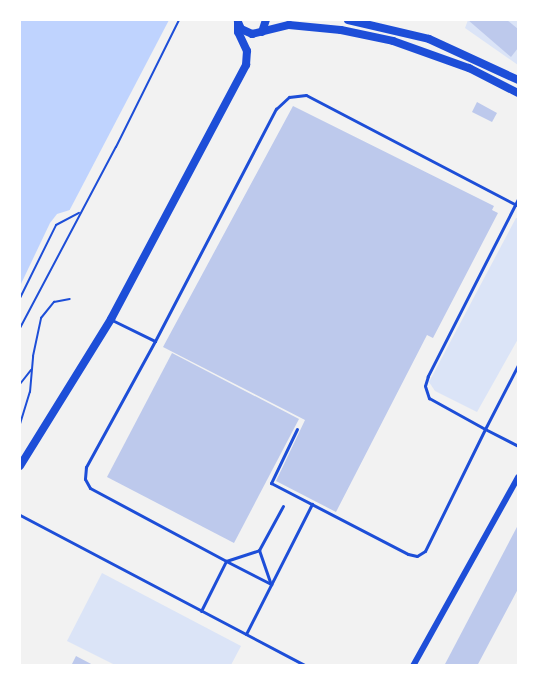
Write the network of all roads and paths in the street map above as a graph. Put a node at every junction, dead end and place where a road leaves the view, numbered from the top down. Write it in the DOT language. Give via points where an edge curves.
graph roads {
  1 [pos="179,20"];
  2 [pos="237,20"];
  3 [pos="266,20"];
  4 [pos="349,20"];
  5 [pos="262,32"];
  6 [pos="519,80"];
  7 [pos="519,93"];
  8 [pos="519,199"];
  9 [pos="517,206"];
  10 [pos="80,213"];
  11 [pos="20,298"];
  12 [pos="70,299"];
  13 [pos="111,319"];
  14 [pos="20,328"];
  15 [pos="155,340"];
  16 [pos="519,365"];
  17 [pos="32,369"];
  18 [pos="20,384"];
  19 [pos="20,424"];
  20 [pos="297,429"];
  21 [pos="485,429"];
  22 [pos="519,446"];
  23 [pos="20,466"];
  24 [pos="519,477"];
  25 [pos="511,492"];
  26 [pos="519,495"];
  27 [pos="312,504"];
  28 [pos="283,506"];
  29 [pos="20,515"];
  30 [pos="259,550"];
  31 [pos="226,561"];
  32 [pos="271,584"];
  33 [pos="201,610"];
  34 [pos="246,634"];
  35 [pos="307,666"];
  36 [pos="413,666"];
  1 -- 10 [label="path"];
  2 -- 5 [label="street" via="246,33"];
  2 -- 13 [label="street" via="246,65"];
  3 -- 5 [label="street"];
  4 -- 6 [label="street" via="429,39"];
  5 -- 7 [label="street" via="289,25 367,35 442,57"];
  8 -- 9 [label="lane"];
  9 -- 15 [label="lane" via="306,94 289,96 276,109"];
  9 -- 21 [label="lane" via="425,386 429,398"];
  10 -- 11 [label="path" via="56,225"];
  10 -- 14 [label="path"];
  12 -- 17 [label="path" via="54,302 41,318"];
  13 -- 15 [label="lane"];
  13 -- 23 [label="street"];
  15 -- 31 [label="lane" via="86,467 85,479 90,488"];
  16 -- 21 [label="lane"];
  17 -- 18 [label="path"];
  17 -- 19 [label="path" via="26,411"];
  20 -- 27 [label="lane" via="271,483"];
  21 -- 22 [label="lane"];
  21 -- 27 [label="lane" via="425,551 417,555 408,554"];
  24 -- 25 [label="street"];
  25 -- 26 [label="street"];
  25 -- 36 [label="street"];
  27 -- 32 [label="lane"];
  28 -- 30 [label="lane"];
  29 -- 33 [label="lane"];
  30 -- 31 [label="lane"];
  30 -- 32 [label="lane"];
  31 -- 32 [label="lane"];
  31 -- 33 [label="lane"];
  32 -- 34 [label="lane"];
  33 -- 34 [label="lane"];
  34 -- 35 [label="lane"];
}
